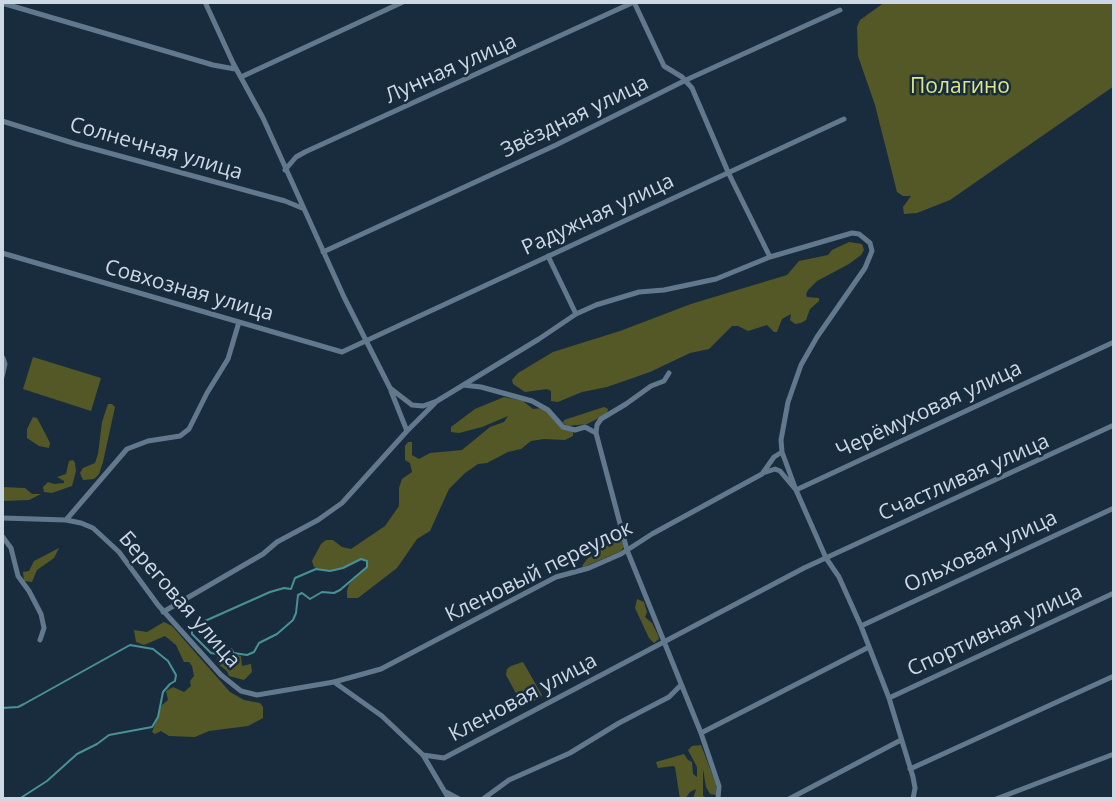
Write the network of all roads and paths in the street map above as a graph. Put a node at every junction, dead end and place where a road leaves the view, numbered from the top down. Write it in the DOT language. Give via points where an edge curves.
graph roads {
  1 [pos="205,2"];
  2 [pos="403,2"];
  3 [pos="634,2"];
  4 [pos="2,3"];
  5 [pos="840,10"];
  6 [pos="236,68"];
  7 [pos="241,77"];
  8 [pos="686,80"];
  9 [pos="844,119"];
  10 [pos="2,121"];
  11 [pos="285,170"];
  12 [pos="728,172"];
  13 [pos="292,186"];
  14 [pos="285,201"];
  15 [pos="302,208"];
  16 [pos="323,252"];
  17 [pos="2,253"];
  18 [pos="548,256"];
  19 [pos="770,257"];
  20 [pos="576,314"];
  21 [pos="239,322"];
  22 [pos="366,341"];
  23 [pos="1114,342"];
  24 [pos="3,358"];
  25 [pos="669,373"];
  26 [pos="2,377"];
  27 [pos="460,385"];
  28 [pos="390,388"];
  29 [pos="437,401"];
  30 [pos="1114,425"];
  31 [pos="407,431"];
  32 [pos="596,433"];
  33 [pos="782,452"];
  34 [pos="763,472"];
  35 [pos="796,490"];
  36 [pos="1114,508"];
  37 [pos="2,519"];
  38 [pos="66,520"];
  39 [pos="2,536"];
  40 [pos="627,550"];
  41 [pos="826,558"];
  42 [pos="1114,593"];
  43 [pos="163,612"];
  44 [pos="861,626"];
  45 [pos="40,640"];
  46 [pos="664,640"];
  47 [pos="869,647"];
  48 [pos="1114,676"];
  49 [pos="334,681"];
  50 [pos="680,686"];
  51 [pos="249,694"];
  52 [pos="888,698"];
  53 [pos="701,733"];
  54 [pos="901,740"];
  55 [pos="1114,754"];
  56 [pos="423,755"];
  57 [pos="911,769"];
  58 [pos="443,791"];
  59 [pos="449,799"];
  60 [pos="459,799"];
  61 [pos="483,799"];
  62 [pos="718,799"];
  63 [pos="789,799"];
  64 [pos="913,799"];
  65 [pos="996,799"];
  1 -- 6 [label="street"];
  2 -- 7 [label="street"];
  3 -- 8 [label="street" via="664,66"];
  3 -- 11 [label="street, Лунная улица" via="305,152"];
  4 -- 6 [label="street"];
  5 -- 8 [label="street, Звёздная улица"];
  6 -- 7 [label="street"];
  7 -- 11 [label="street"];
  8 -- 12 [label="street"];
  8 -- 16 [label="street, Звёздная улица"];
  9 -- 12 [label="street, Радужная улица"];
  10 -- 14 [label="street, Солнечная улица"];
  11 -- 13 [label="street"];
  12 -- 18 [label="street, Радужная улица"];
  12 -- 19 [label="street"];
  13 -- 14 [label="street"];
  13 -- 15 [label="street"];
  14 -- 15 [label="street, Солнечная улица"];
  15 -- 16 [label="street"];
  16 -- 22 [label="street"];
  17 -- 21 [label="street, Совхозная улица"];
  18 -- 20 [label="street"];
  18 -- 22 [label="street, Радужная улица"];
  19 -- 20 [label="street" via="716,279 639,292"];
  19 -- 33 [label="street" via="848,234 859,234 871,245 865,268 801,365 783,418"];
  20 -- 27 [label="street"];
  21 -- 22 [label="street, Совхозная улица" via="338,352"];
  21 -- 38 [label="street" via="228,359 189,429 180,436 127,449"];
  22 -- 28 [label="street"];
  23 -- 35 [label="street, Черёмуховая улица"];
  24 -- 26 [label="street"];
  25 -- 32 [label="street" via="664,381 601,419"];
  27 -- 29 [label="street"];
  27 -- 32 [label="street" via="528,400 548,410 563,427"];
  28 -- 29 [label="street" via="412,405"];
  28 -- 31 [label="street"];
  29 -- 31 [label="street"];
  30 -- 41 [label="street, Счастливая улица"];
  31 -- 43 [label="street" via="336,509"];
  32 -- 40 [label="street"];
  33 -- 34 [label="street, Кленовый переулок"];
  33 -- 35 [label="street"];
  34 -- 35 [label="street" via="780,471"];
  34 -- 40 [label="street, Кленовый переулок"];
  35 -- 41 [label="street"];
  36 -- 44 [label="street, Ольховая улица"];
  37 -- 38 [label="street, Береговая улица"];
  38 -- 43 [label="street, Береговая улица" via="87,524 111,543"];
  39 -- 45 [label="street" via="11,548 18,576 41,614 44,628"];
  40 -- 46 [label="street"];
  40 -- 49 [label="street, Кленовый переулок" via="556,577 381,669"];
  41 -- 44 [label="street"];
  41 -- 46 [label="street, Счастливая улица"];
  42 -- 52 [label="street, Спортивная улица"];
  43 -- 51 [label="street, Береговая улица" via="221,675"];
  44 -- 47 [label="street"];
  46 -- 50 [label="street"];
  46 -- 56 [label="street, Кленовая улица" via="444,758"];
  47 -- 52 [label="street"];
  47 -- 53 [label="street"];
  48 -- 57 [label="street"];
  49 -- 51 [label="street, Кленовый переулок"];
  49 -- 56 [label="street" via="387,720"];
  50 -- 53 [label="street"];
  50 -- 61 [label="street" via="669,697 570,753 509,780"];
  52 -- 54 [label="street"];
  53 -- 62 [label="street" via="719,786"];
  54 -- 57 [label="street"];
  54 -- 63 [label="street"];
  55 -- 65 [label="street"];
  56 -- 58 [label="street"];
  57 -- 64 [label="street"];
  58 -- 59 [label="street"];
  58 -- 60 [label="street"];
}
